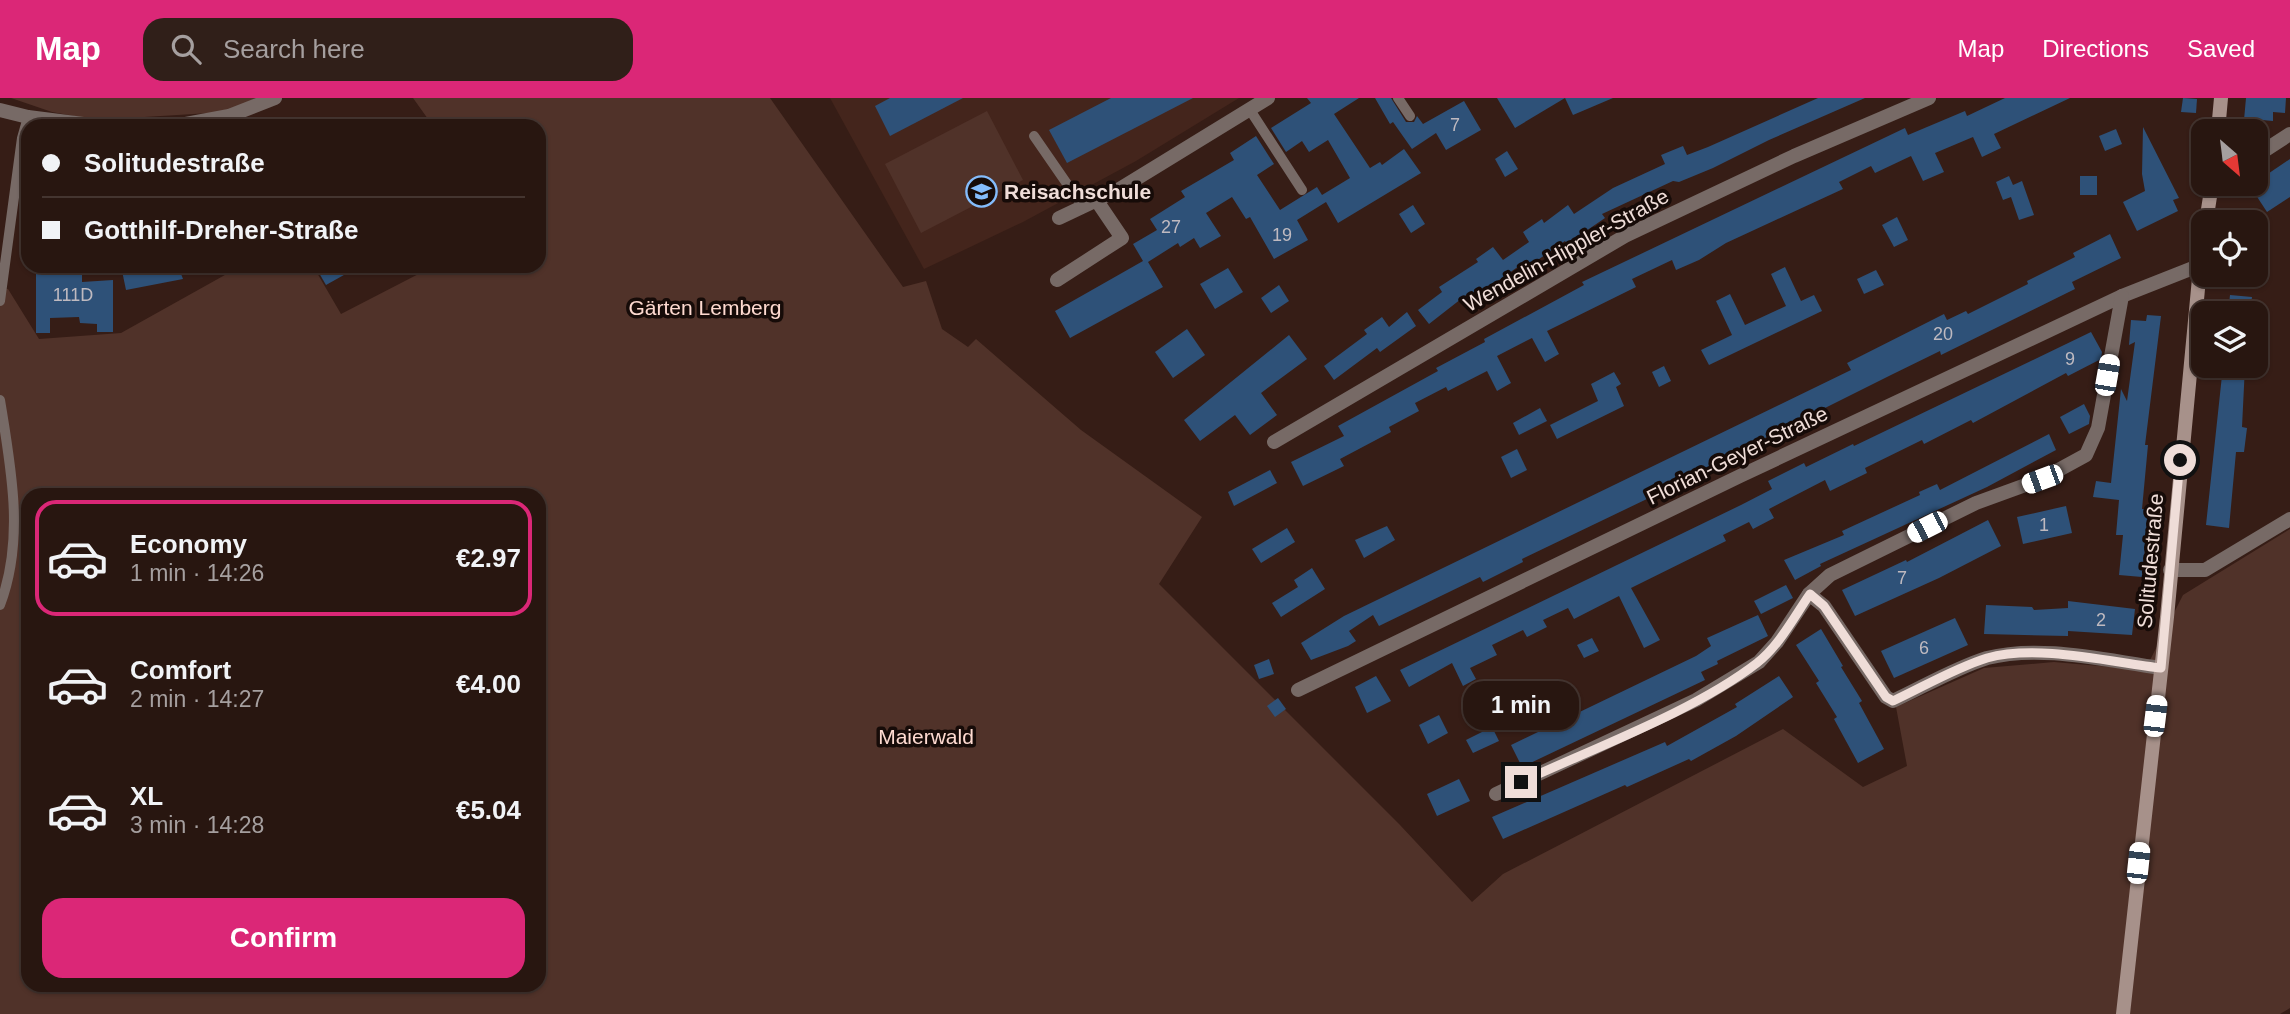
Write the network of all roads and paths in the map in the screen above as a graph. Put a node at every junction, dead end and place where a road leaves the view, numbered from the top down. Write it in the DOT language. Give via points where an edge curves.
graph roads {
  1 [pos="275,98"];
  2 [pos="1268,98"];
  3 [pos="1398,98"];
  4 [pos="1929,98"];
  5 [pos="2221,98"];
  6 [pos="0,110"];
  7 [pos="1250,110"];
  8 [pos="28,117"];
  9 [pos="1410,117"];
  10 [pos="44,119"];
  11 [pos="213,119"];
  12 [pos="2219,119"];
  13 [pos="2290,134"];
  14 [pos="1034,136"];
  15 [pos="21,145"];
  16 [pos="2268,148"];
  17 [pos="1302,190"];
  18 [pos="1097,201"];
  19 [pos="1083,207"];
  20 [pos="1059,218"];
  21 [pos="2191,269"];
  22 [pos="1057,280"];
  23 [pos="2196,287"];
  24 [pos="2122,296"];
  25 [pos="0,301"];
  26 [pos="0,400"];
  27 [pos="1274,442"];
  28 [pos="2290,519"];
  29 [pos="2170,570"];
  30 [pos="1810,594"];
  31 [pos="0,605"];
  32 [pos="2161,668"];
  33 [pos="1298,690"];
  34 [pos="1496,794"];
  35 [pos="2123,1014"];
  1 -- 11 [label="street"];
  2 -- 7 [label="street"];
  3 -- 9 [label="lane"];
  4 -- 27 [label="street, Wendelin-Hippler-Straße" via="1625,236"];
  5 -- 12 [label="main road"];
  6 -- 8 [label="street"];
  7 -- 17 [label="lane"];
  7 -- 18 [label="street"];
  8 -- 10 [label="street"];
  13 -- 16 [label="street"];
  14 -- 19 [label="lane"];
  15 -- 25 [label="lane"];
  18 -- 19 [label="street"];
  18 -- 22 [label="street" via="1122,237"];
  19 -- 20 [label="street"];
  21 -- 24 [label="street, Florian-Geyer-Straße"];
  23 -- 29 [label="main road, Solitudestraße"];
  24 -- 30 [label="street" via="2098,428 2086,455 1830,575"];
  24 -- 33 [label="street, Florian-Geyer-Straße"];
  26 -- 31 [label="lane" via="10,464 13,554"];
  28 -- 29 [label="street" via="2205,570"];
  29 -- 32 [label="main road, Solitudestraße"];
  30 -- 32 [label="street" via="1824,606 1893,701 1988,658 2024,654"];
  30 -- 34 [label="street" via="1759,662 1696,700"];
  32 -- 35 [label="main road, Solitudestraße"];
}
